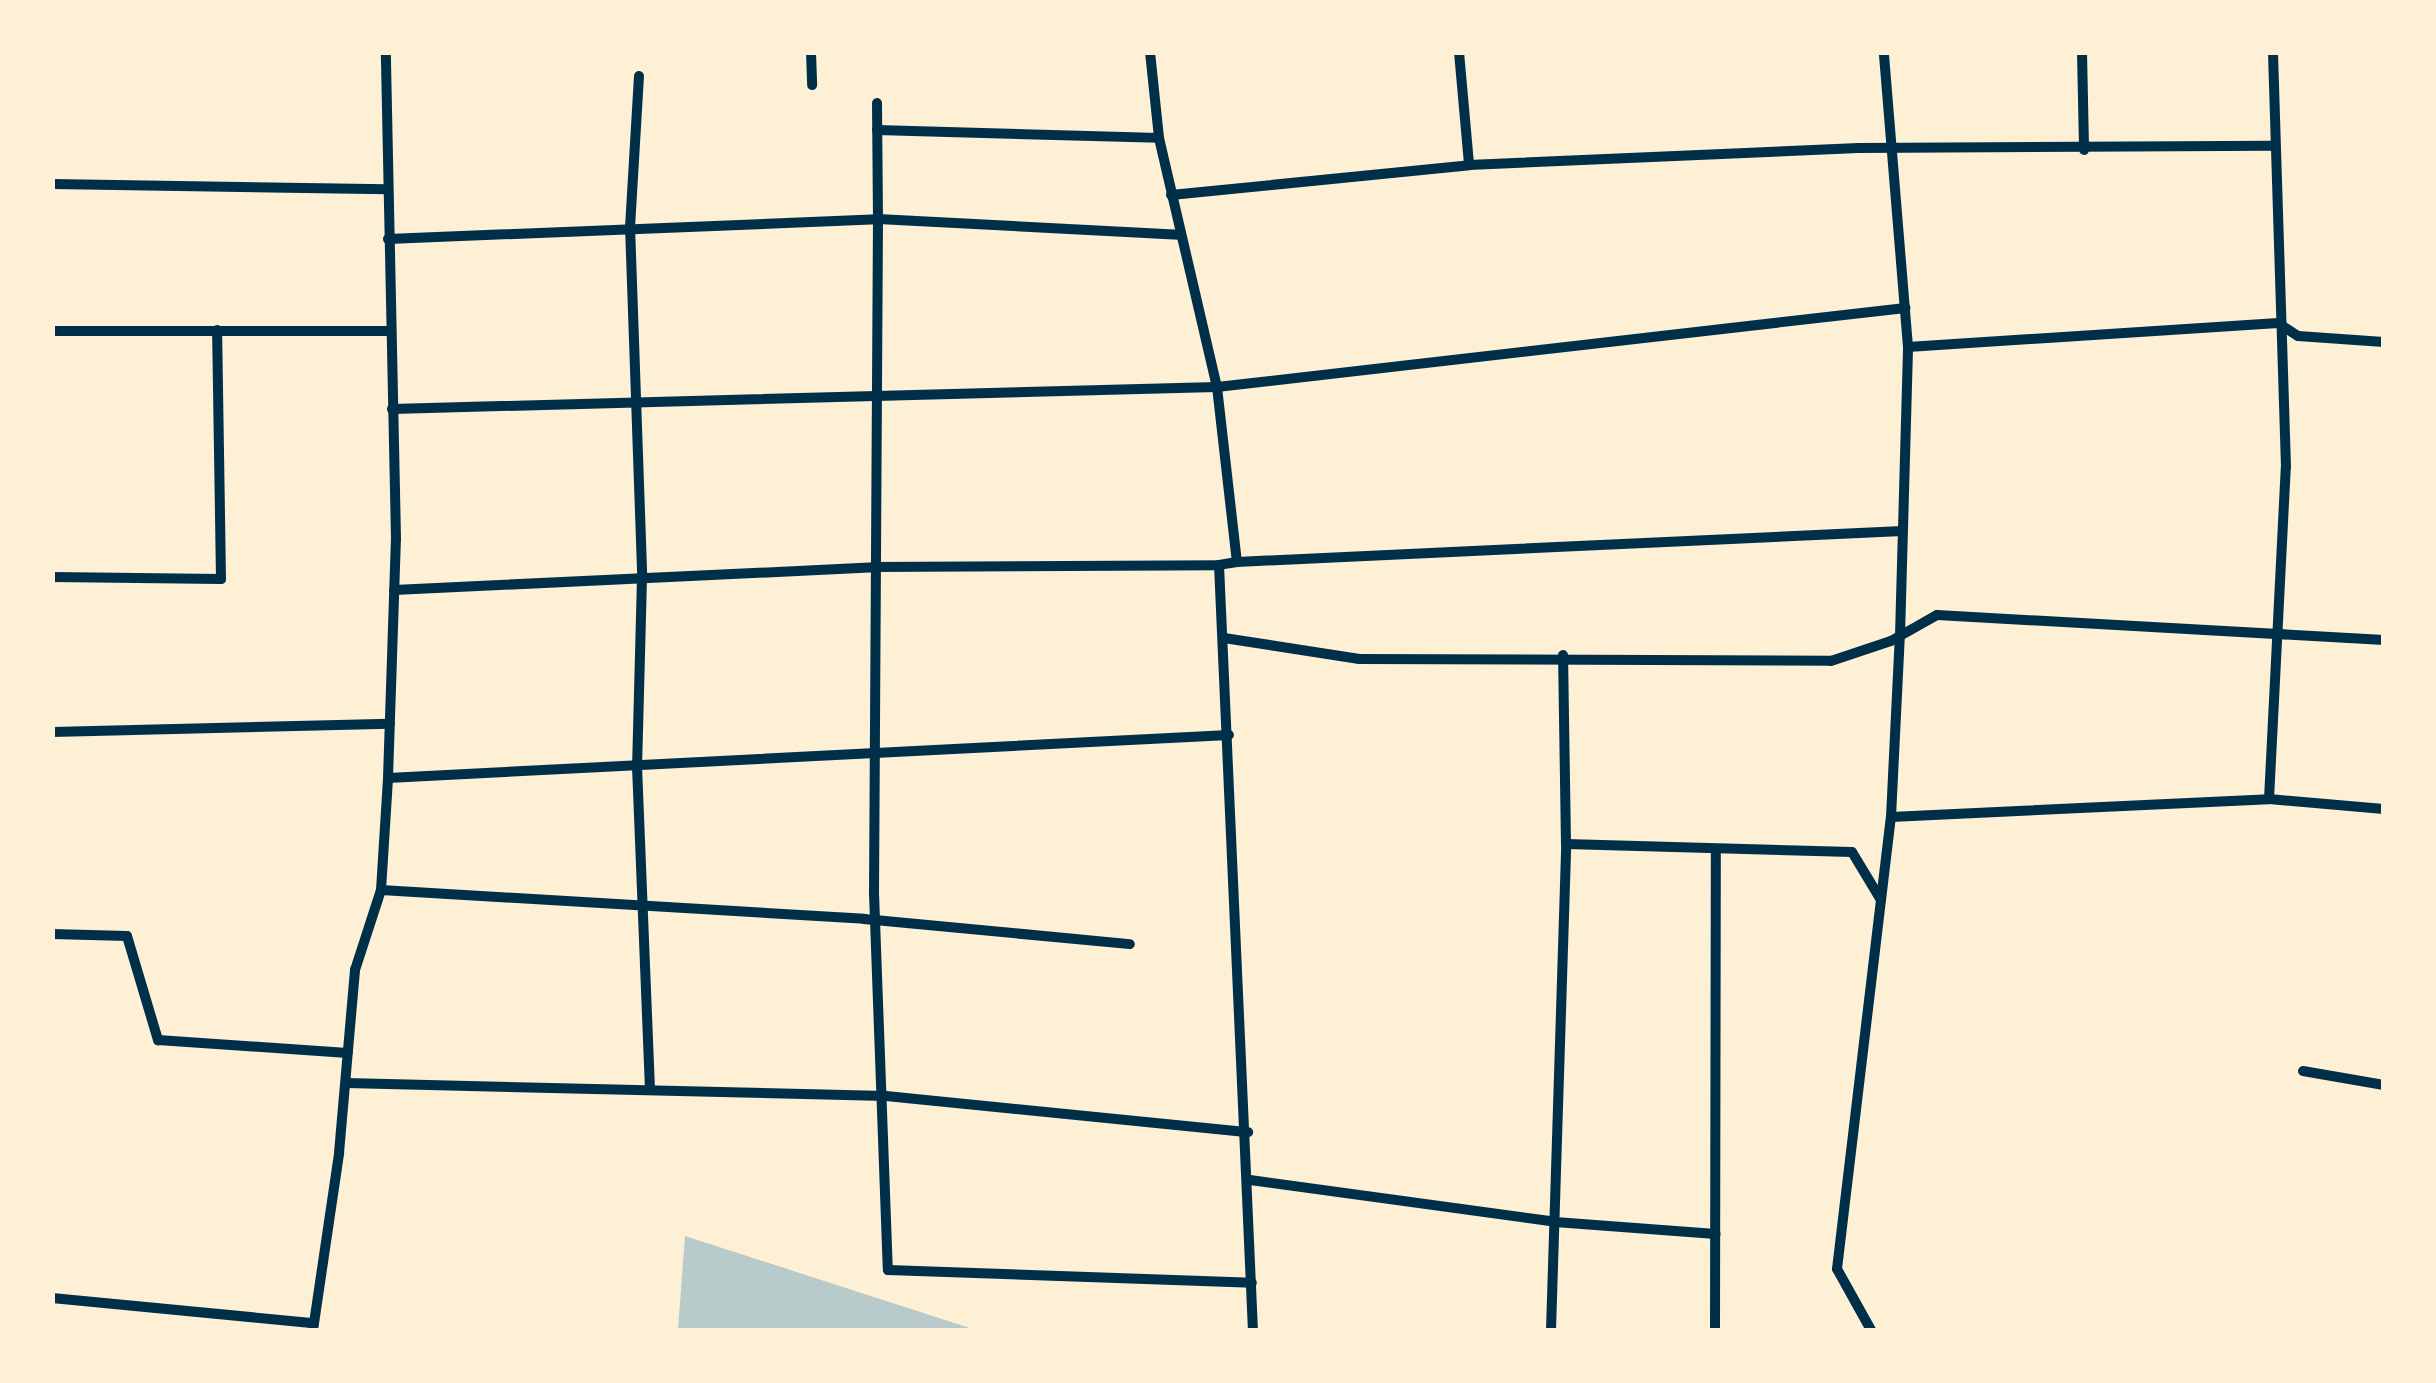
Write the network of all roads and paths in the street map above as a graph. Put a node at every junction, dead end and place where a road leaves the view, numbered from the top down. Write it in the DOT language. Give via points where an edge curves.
graph roads {
  1 [pos="386,52"];
  2 [pos="812,52"];
  3 [pos="1150,52"];
  4 [pos="1459,52"];
  5 [pos="1884,52"];
  6 [pos="2082,52"];
  7 [pos="2273,52"];
  8 [pos="639,76"];
  9 [pos="812,85"];
  10 [pos="877,104"];
  11 [pos="878,130"];
  12 [pos="1158,138"];
  13 [pos="2272,146"];
  14 [pos="2084,150"];
  15 [pos="1892,151"];
  16 [pos="1469,165"];
  17 [pos="52,184"];
  18 [pos="387,189"];
  19 [pos="1170,195"];
  20 [pos="878,219"];
  21 [pos="630,226"];
  22 [pos="1179,235"];
  23 [pos="388,238"];
  24 [pos="1905,308"];
  25 [pos="2278,323"];
  26 [pos="52,330"];
  27 [pos="217,330"];
  28 [pos="390,331"];
  29 [pos="2384,342"];
  30 [pos="1908,347"];
  31 [pos="1217,387"];
  32 [pos="874,399"];
  33 [pos="636,404"];
  34 [pos="392,409"];
  35 [pos="1902,531"];
  36 [pos="1237,562"];
  37 [pos="1219,566"];
  38 [pos="874,567"];
  39 [pos="52,578"];
  40 [pos="642,578"];
  41 [pos="394,590"];
  42 [pos="2278,635"];
  43 [pos="1900,636"];
  44 [pos="1224,638"];
  45 [pos="2384,640"];
  46 [pos="1563,655"];
  47 [pos="390,724"];
  48 [pos="52,732"];
  49 [pos="1230,736"];
  50 [pos="874,755"];
  51 [pos="637,766"];
  52 [pos="388,778"];
  53 [pos="2269,799"];
  54 [pos="2384,810"];
  55 [pos="1891,817"];
  56 [pos="1566,844"];
  57 [pos="1716,851"];
  58 [pos="380,890"];
  59 [pos="1882,901"];
  60 [pos="642,906"];
  61 [pos="875,920"];
  62 [pos="52,934"];
  63 [pos="1130,944"];
  64 [pos="348,1053"];
  65 [pos="2303,1070"];
  66 [pos="346,1083"];
  67 [pos="2384,1085"];
  68 [pos="650,1090"];
  69 [pos="886,1096"];
  70 [pos="1248,1132"];
  71 [pos="1250,1180"];
  72 [pos="1554,1222"];
  73 [pos="1716,1234"];
  74 [pos="1252,1284"];
  75 [pos="52,1298"];
  76 [pos="313,1327"];
  77 [pos="1253,1330"];
  78 [pos="1551,1330"];
  79 [pos="1715,1330"];
  80 [pos="1871,1330"];
  1 -- 18 [label="street"];
  2 -- 9 [label="street"];
  3 -- 12 [label="street"];
  4 -- 16 [label="street"];
  5 -- 15 [label="street"];
  6 -- 14 [label="street"];
  7 -- 13 [label="street"];
  8 -- 21 [label="street"];
  10 -- 11 [label="street"];
  11 -- 12 [label="street"];
  11 -- 20 [label="street"];
  12 -- 19 [label="street"];
  13 -- 14 [label="street"];
  13 -- 25 [label="street"];
  14 -- 15 [label="street"];
  15 -- 16 [label="street"];
  15 -- 24 [label="street"];
  16 -- 19 [label="street"];
  17 -- 18 [label="street"];
  18 -- 23 [label="street"];
  19 -- 22 [label="street"];
  20 -- 21 [label="street"];
  20 -- 22 [label="street"];
  20 -- 32 [label="street"];
  21 -- 23 [label="street"];
  21 -- 33 [label="street"];
  22 -- 31 [label="street"];
  23 -- 28 [label="street"];
  24 -- 30 [label="street"];
  24 -- 31 [label="street"];
  25 -- 29 [label="street" via="2298,336"];
  25 -- 30 [label="street"];
  25 -- 42 [label="street" via="2286,467"];
  26 -- 27 [label="street"];
  27 -- 28 [label="street"];
  27 -- 39 [label="street" via="221,579"];
  28 -- 34 [label="street"];
  30 -- 35 [label="street"];
  31 -- 32 [label="street"];
  31 -- 36 [label="street"];
  32 -- 33 [label="street"];
  32 -- 38 [label="street"];
  33 -- 34 [label="street"];
  33 -- 40 [label="street"];
  34 -- 41 [label="street"];
  35 -- 36 [label="street"];
  35 -- 43 [label="street"];
  36 -- 37 [label="street"];
  37 -- 38 [label="street"];
  37 -- 44 [label="street"];
  38 -- 40 [label="street"];
  38 -- 50 [label="street"];
  40 -- 41 [label="street"];
  40 -- 51 [label="street"];
  41 -- 47 [label="street"];
  42 -- 43 [label="street" via="1937,615"];
  42 -- 45 [label="street"];
  42 -- 53 [label="street"];
  43 -- 46 [label="street" via="1831,661"];
  43 -- 55 [label="street"];
  44 -- 46 [label="street" via="1359,658"];
  44 -- 49 [label="street"];
  46 -- 56 [label="street"];
  47 -- 48 [label="street"];
  47 -- 52 [label="street"];
  49 -- 50 [label="street"];
  49 -- 70 [label="street"];
  50 -- 51 [label="street"];
  50 -- 61 [label="street"];
  51 -- 52 [label="street"];
  51 -- 60 [label="street"];
  52 -- 58 [label="street"];
  53 -- 54 [label="street"];
  53 -- 55 [label="street"];
  55 -- 59 [label="street"];
  56 -- 57 [label="street"];
  56 -- 72 [label="street"];
  57 -- 59 [label="street" via="1852,852"];
  57 -- 73 [label="street"];
  58 -- 60 [label="street"];
  58 -- 64 [label="street" via="356,970"];
  59 -- 80 [label="street" via="1837,1269"];
  60 -- 61 [label="street"];
  60 -- 68 [label="street"];
  61 -- 63 [label="street"];
  61 -- 69 [label="street"];
  62 -- 64 [label="street" via="127,936 158,1040"];
  64 -- 66 [label="street"];
  65 -- 67 [label="street"];
  66 -- 68 [label="street"];
  66 -- 76 [label="street"];
  68 -- 69 [label="street"];
  69 -- 70 [label="street"];
  69 -- 74 [label="street" via="888,1270"];
  70 -- 71 [label="street"];
  71 -- 72 [label="street"];
  71 -- 74 [label="street"];
  72 -- 73 [label="street"];
  72 -- 78 [label="street"];
  73 -- 79 [label="street"];
  74 -- 77 [label="street"];
  75 -- 76 [label="street"];
}
